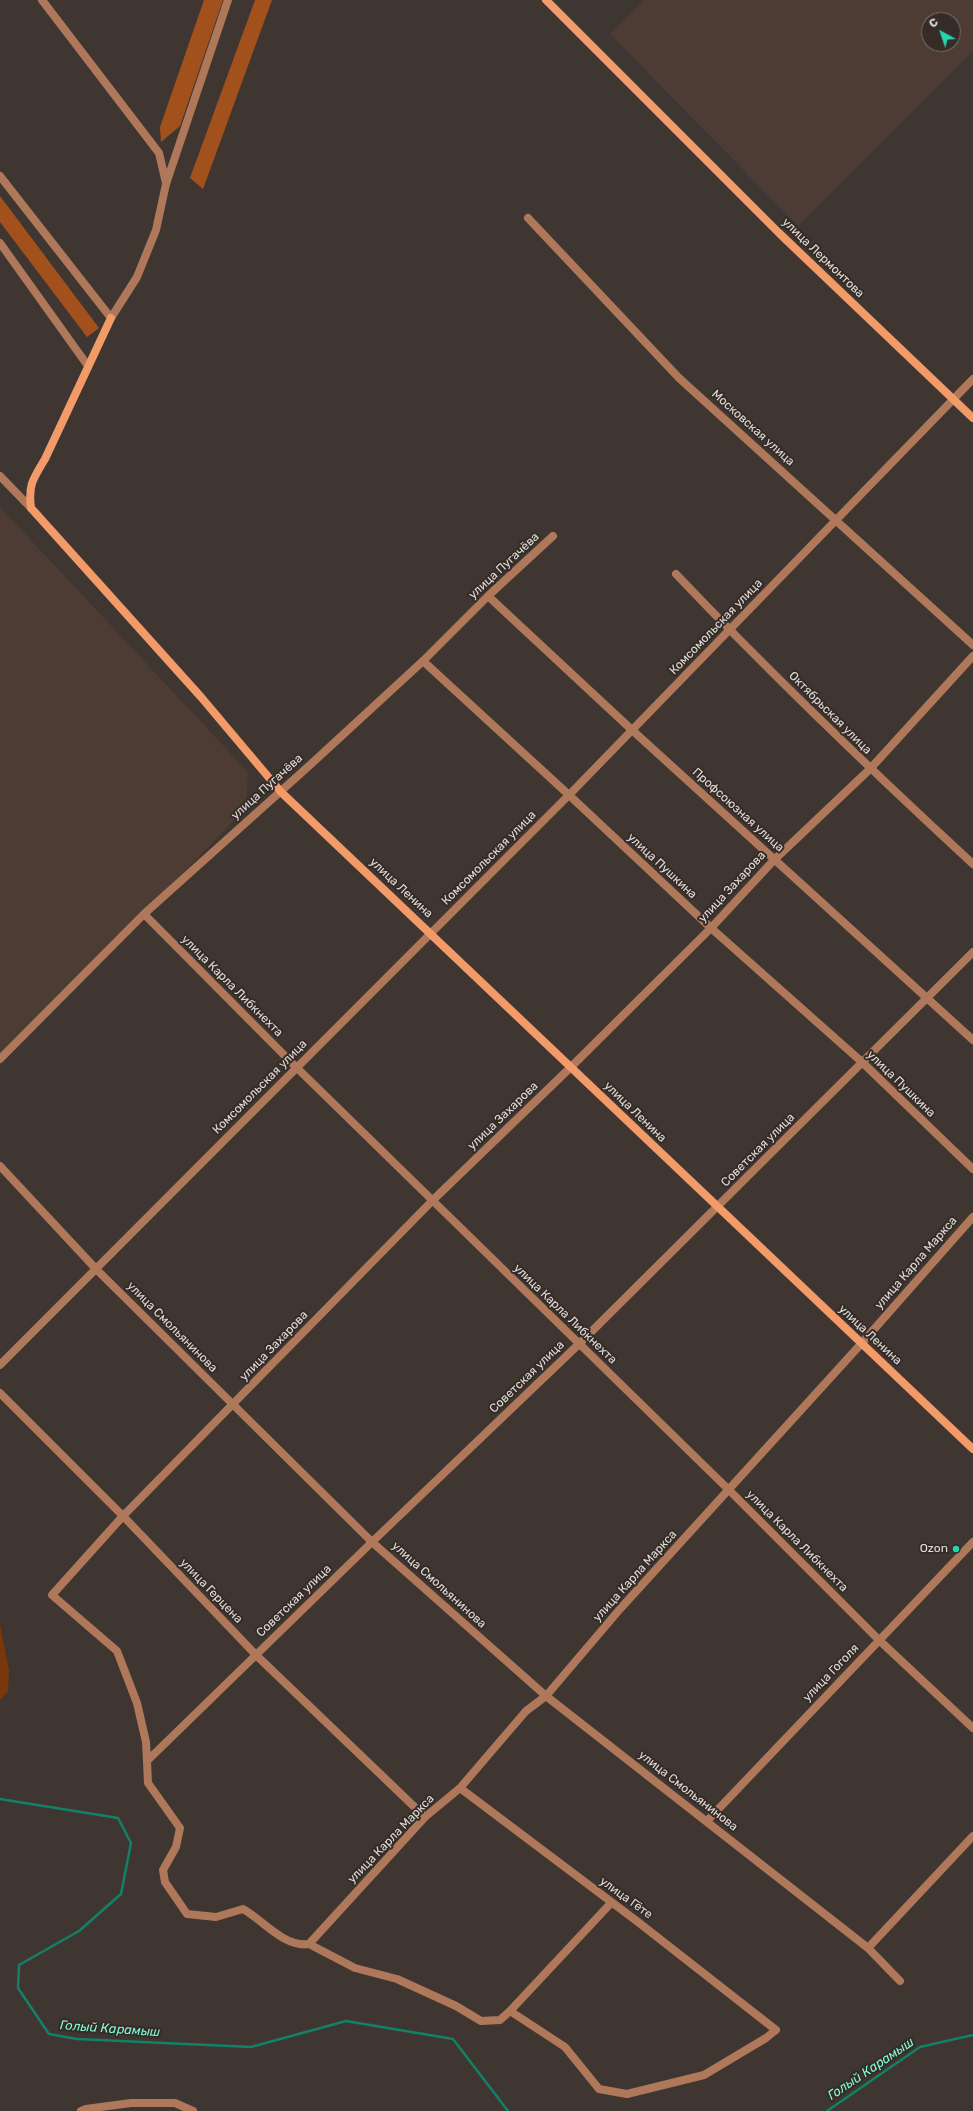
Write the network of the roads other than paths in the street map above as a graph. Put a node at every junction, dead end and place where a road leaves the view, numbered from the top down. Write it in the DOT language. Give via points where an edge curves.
graph roads {
  1 [pos="42,0"];
  2 [pos="228,0"];
  3 [pos="546,0"];
  4 [pos="0,176"];
  5 [pos="166,184"];
  6 [pos="528,218"];
  7 [pos="0,243"];
  8 [pos="111,318"];
  9 [pos="88,366"];
  10 [pos="973,379"];
  11 [pos="954,399"];
  12 [pos="973,418"];
  13 [pos="0,476"];
  14 [pos="31,508"];
  15 [pos="836,520"];
  16 [pos="553,536"];
  17 [pos="676,574"];
  18 [pos="488,596"];
  19 [pos="730,631"];
  20 [pos="973,645"];
  21 [pos="973,656"];
  22 [pos="423,661"];
  23 [pos="632,730"];
  24 [pos="870,769"];
  25 [pos="281,792"];
  26 [pos="569,795"];
  27 [pos="774,860"];
  28 [pos="973,864"];
  29 [pos="144,914"];
  30 [pos="711,928"];
  31 [pos="432,933"];
  32 [pos="973,952"];
  33 [pos="926,998"];
  34 [pos="973,1040"];
  35 [pos="0,1059"];
  36 [pos="863,1063"];
  37 [pos="296,1067"];
  38 [pos="571,1067"];
  39 [pos="0,1166"];
  40 [pos="973,1168"];
  41 [pos="433,1200"];
  42 [pos="717,1207"];
  43 [pos="973,1217"];
  44 [pos="96,1269"];
  45 [pos="579,1344"];
  46 [pos="861,1344"];
  47 [pos="0,1365"];
  48 [pos="0,1393"];
  49 [pos="234,1405"];
  50 [pos="973,1449"];
  51 [pos="729,1490"];
  52 [pos="123,1516"];
  53 [pos="372,1542"];
  54 [pos="973,1542"];
  55 [pos="880,1640"];
  56 [pos="256,1655"];
  57 [pos="546,1696"];
  58 [pos="973,1728"];
  59 [pos="147,1761"];
  60 [pos="460,1788"];
  61 [pos="425,1818"];
  62 [pos="707,1821"];
  63 [pos="973,1836"];
  64 [pos="611,1903"];
  65 [pos="309,1944"];
  66 [pos="868,1948"];
  67 [pos="900,1981"];
  68 [pos="510,2011"];
  69 [pos="81,2111"];
  70 [pos="193,2111"];
  1 -- 5 [label="street" via="159,153"];
  2 -- 5 [label="street"];
  3 -- 11 [label="street, улица Лермонтова" via="779,233"];
  4 -- 8 [label="street"];
  5 -- 8 [label="street" via="156,230 137,277"];
  6 -- 15 [label="street, Московская улица" via="679,378"];
  7 -- 9 [label="street"];
  8 -- 9 [label="street"];
  9 -- 14 [label="street" via="35,476 29,492"];
  10 -- 11 [label="street, Комсомольская улица"];
  11 -- 12 [label="street, улица Лермонтова"];
  11 -- 15 [label="street, Комсомольская улица"];
  13 -- 14 [label="street"];
  14 -- 25 [label="street, улица Ленина" via="201,697"];
  15 -- 19 [label="street, Комсомольская улица"];
  15 -- 20 [label="street, Московская улица"];
  16 -- 18 [label="street, улица Пугачёва"];
  17 -- 19 [label="street, Октябрьская улица"];
  18 -- 22 [label="street, улица Пугачёва"];
  18 -- 23 [label="street, Профсоюзная улица"];
  19 -- 23 [label="street, Комсомольская улица"];
  19 -- 24 [label="street, Октябрьская улица"];
  21 -- 24 [label="street, улица Захарова"];
  22 -- 25 [label="street, улица Пугачёва"];
  22 -- 26 [label="street, улица Пушкина"];
  23 -- 26 [label="street, Комсомольская улица"];
  23 -- 27 [label="street, Профсоюзная улица"];
  24 -- 27 [label="street, улица Захарова"];
  24 -- 28 [label="street, Октябрьская улица"];
  25 -- 29 [label="street, улица Пугачёва"];
  25 -- 31 [label="street, улица Ленина"];
  26 -- 30 [label="street, улица Пушкина"];
  26 -- 31 [label="street, Комсомольская улица"];
  27 -- 30 [label="street, улица Захарова"];
  27 -- 33 [label="street, Профсоюзная улица"];
  29 -- 35 [label="street, улица Пугачёва"];
  29 -- 37 [label="street, улица Карла Либкнехта"];
  30 -- 36 [label="street, улица Пушкина"];
  30 -- 38 [label="street, улица Захарова"];
  31 -- 37 [label="street, Комсомольская улица"];
  31 -- 38 [label="street, улица Ленина"];
  32 -- 33 [label="street, Советская улица"];
  33 -- 34 [label="street, Профсоюзная улица"];
  33 -- 36 [label="street, Советская улица"];
  36 -- 40 [label="street, улица Пушкина"];
  36 -- 42 [label="street, Советская улица"];
  37 -- 41 [label="street, улица Карла Либкнехта"];
  37 -- 44 [label="street, Комсомольская улица"];
  38 -- 41 [label="street, улица Захарова"];
  38 -- 42 [label="street, улица Ленина"];
  39 -- 44 [label="street, улица Смольянинова"];
  41 -- 45 [label="street, улица Карла Либкнехта"];
  41 -- 49 [label="street, улица Захарова"];
  42 -- 45 [label="street, Советская улица"];
  42 -- 46 [label="street, улица Ленина"];
  43 -- 46 [label="street, улица Карла Маркса"];
  44 -- 47 [label="street, Комсомольская улица"];
  44 -- 49 [label="street, улица Смольянинова"];
  45 -- 51 [label="street, улица Карла Либкнехта"];
  45 -- 53 [label="street, Советская улица"];
  46 -- 50 [label="street, улица Ленина"];
  46 -- 51 [label="street, улица Карла Маркса"];
  48 -- 52 [label="street, улица Герцена"];
  49 -- 52 [label="street, улица Захарова"];
  49 -- 53 [label="street, улица Смольянинова"];
  51 -- 55 [label="street, улица Карла Либкнехта"];
  51 -- 57 [label="street, улица Карла Маркса" via="620,1609"];
  52 -- 56 [label="street, улица Герцена"];
  52 -- 59 [label="street, улица Захарова" via="52,1595 116,1651 137,1703 146,1742"];
  53 -- 56 [label="street, Советская улица"];
  53 -- 57 [label="street, улица Смольянинова"];
  54 -- 55 [label="street, улица Гоголя"];
  55 -- 58 [label="street, улица Карла Либкнехта"];
  55 -- 62 [label="street, улица Гоголя"];
  56 -- 59 [label="street, Советская улица"];
  56 -- 61 [label="street, улица Герцена"];
  57 -- 60 [label="street, улица Карла Маркса" via="526,1711"];
  57 -- 62 [label="street, улица Смольянинова"];
  59 -- 65 [label="street" via="148,1783 180,1828 176,1847 163,1870 165,1882 187,1914 216,1917 243,1909 256,1916 281,1937 302,1945"];
  60 -- 61 [label="street, улица Карла Маркса"];
  60 -- 64 [label="street, улица Гёте"];
  61 -- 65 [label="street, улица Карла Маркса"];
  62 -- 66 [label="street, улица Смольянинова"];
  63 -- 66 [label="street"];
  64 -- 68 [label="street"];
  64 -- 68 [label="street, улица Гёте" via="776,2030 704,2075 627,2094 598,2089 565,2047"];
  65 -- 68 [label="street" via="355,1968 403,1982 456,2006 481,2021 500,2020"];
  66 -- 67 [label="street, улица Смольянинова"];
  69 -- 70 [label="street" via="130,2103 175,2102"];
}
